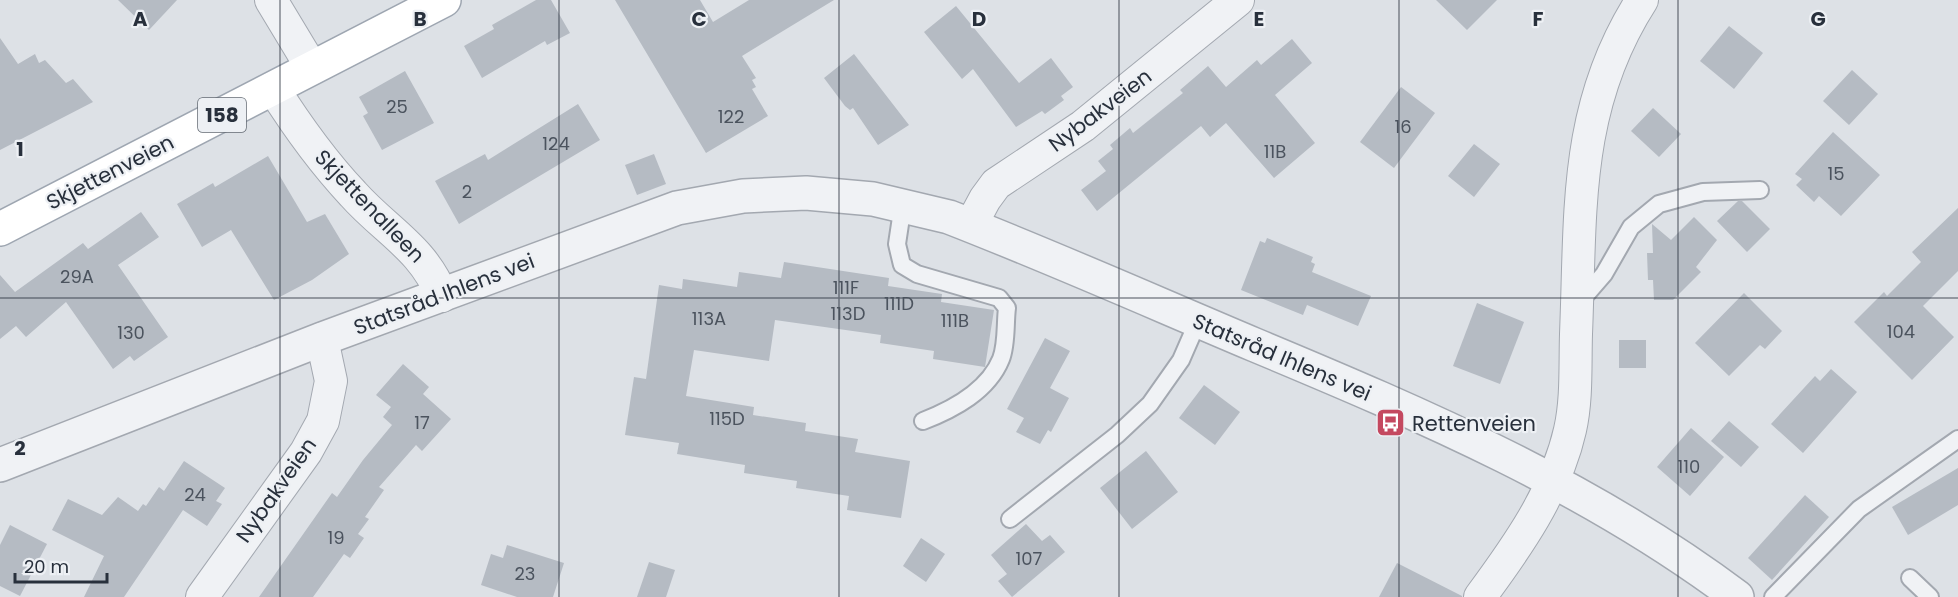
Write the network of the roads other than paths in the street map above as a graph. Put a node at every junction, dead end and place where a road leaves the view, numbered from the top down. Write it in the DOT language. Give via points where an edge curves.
graph roads {
  1 [pos="271,0"];
  2 [pos="444,0"];
  3 [pos="1238,0"];
  4 [pos="1642,0"];
  5 [pos="312,68"];
  6 [pos="273,88"];
  7 [pos="1760,190"];
  8 [pos="903,204"];
  9 [pos="971,225"];
  10 [pos="0,229"];
  11 [pos="442,296"];
  12 [pos="1578,305"];
  13 [pos="1198,321"];
  14 [pos="322,339"];
  15 [pos="923,421"];
  16 [pos="1958,439"];
  17 [pos="0,465"];
  18 [pos="1552,480"];
  19 [pos="1010,519"];
  20 [pos="1910,578"];
  21 [pos="202,597"];
  22 [pos="1480,597"];
  23 [pos="1737,597"];
  24 [pos="1773,597"];
  25 [pos="1930,597"];
  1 -- 5 [label="street"];
  2 -- 5 [label="main road, Skjettenveien / 158"];
  3 -- 9 [label="street, Nybakveien" via="1083,126 996,184"];
  4 -- 12 [label="street" via="1602,79 1589,124"];
  5 -- 6 [label="main road, Skjettenveien / 158"];
  6 -- 10 [label="main road, Skjettenveien / 158"];
  6 -- 11 [label="street, Skjettenalleen" via="307,141 333,172 376,218 424,260"];
  7 -- 12 [label="lane" via="1703,192 1659,204 1631,227 1604,274"];
  8 -- 9 [label="street, Statsråd Ihlens vei"];
  8 -- 11 [label="street, Statsråd Ihlens vei" via="806,193 698,203 622,226"];
  8 -- 15 [label="lane" via="897,244 902,266 999,298 1007,308 1002,357 992,375 962,404"];
  9 -- 13 [label="street, Statsråd Ihlens vei"];
  11 -- 14 [label="street, Statsråd Ihlens vei"];
  12 -- 18 [label="street" via="1573,409"];
  13 -- 18 [label="street, Statsråd Ihlens vei" via="1373,395"];
  13 -- 19 [label="lane" via="1181,360 1150,404 1117,435"];
  14 -- 17 [label="street, Statsråd Ihlens vei"];
  14 -- 21 [label="street, Nybakveien" via="331,381 323,421 306,452"];
  16 -- 24 [label="lane" via="1859,509"];
  18 -- 22 [label="street" via="1516,547"];
  18 -- 23 [label="street, Statsråd Ihlens vei" via="1642,532"];
  20 -- 25 [label="lane"];
}
